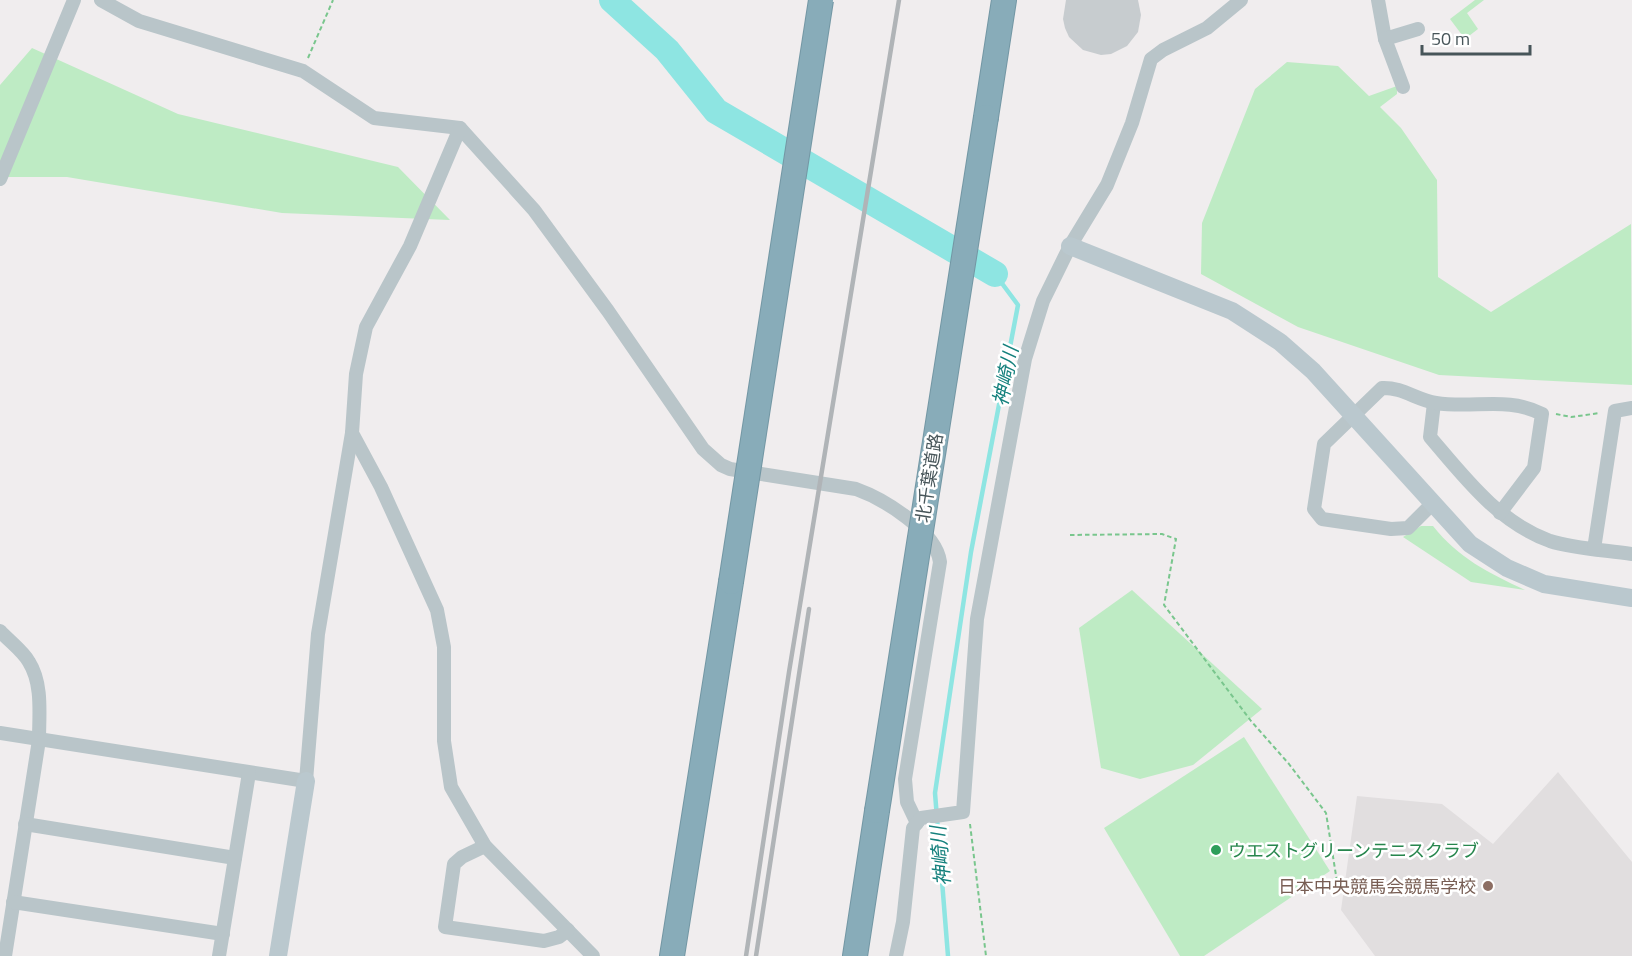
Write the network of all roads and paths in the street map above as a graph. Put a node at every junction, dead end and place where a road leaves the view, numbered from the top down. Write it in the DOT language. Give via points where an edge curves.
graph roads {
  1 [pos="74,0"];
  2 [pos="101,0"];
  3 [pos="333,0"];
  4 [pos="821,0"];
  5 [pos="1004,0"];
  6 [pos="1241,0"];
  7 [pos="1378,0"];
  8 [pos="1418,29"];
  9 [pos="1385,39"];
  10 [pos="303,71"];
  11 [pos="1403,87"];
  12 [pos="460,128"];
  13 [pos="0,179"];
  14 [pos="1070,246"];
  15 [pos="1434,403"];
  16 [pos="1632,408"];
  17 [pos="1615,411"];
  18 [pos="1542,414"];
  19 [pos="1353,417"];
  20 [pos="352,433"];
  21 [pos="1432,504"];
  22 [pos="1500,513"];
  23 [pos="1070,535"];
  24 [pos="1594,549"];
  25 [pos="1632,554"];
  26 [pos="1632,598"];
  27 [pos="0,631"];
  28 [pos="0,733"];
  29 [pos="39,740"];
  30 [pos="249,773"];
  31 [pos="306,781"];
  32 [pos="963,812"];
  33 [pos="922,820"];
  34 [pos="25,824"];
  35 [pos="485,846"];
  36 [pos="235,858"];
  37 [pos="1339,894"];
  38 [pos="13,902"];
  39 [pos="568,930"];
  40 [pos="223,934"];
  41 [pos="5,956"];
  42 [pos="219,956"];
  43 [pos="278,956"];
  44 [pos="593,956"];
  45 [pos="672,956"];
  46 [pos="855,956"];
  47 [pos="896,956"];
  48 [pos="986,956"];
  1 -- 13 [label="street"];
  2 -- 10 [label="street" via="139,21"];
  3 -- 10 [label="path"];
  4 -- 45 [label="highway, bridge"];
  5 -- 46 [label="highway, 北千葉道路, bridge"];
  6 -- 14 [label="street" via="1207,28 1152,59 1107,185"];
  7 -- 9 [label="street"];
  8 -- 9 [label="street"];
  9 -- 11 [label="street"];
  10 -- 12 [label="street" via="374,118"];
  12 -- 20 [label="street" via="410,246 366,327 356,374"];
  12 -- 33 [label="street" via="534,210 713,459 730,469 869,494 912,522 937,547 940,562 905,779 907,802"];
  14 -- 19 [label="street" via="1232,311 1280,342 1313,371"];
  14 -- 32 [label="street" via="1044,301 1028,350 1008,445 977,618"];
  15 -- 18 [label="street" via="1507,403"];
  15 -- 19 [label="street" via="1394,388 1382,388"];
  15 -- 22 [label="street" via="1430,438"];
  16 -- 17 [label="street"];
  17 -- 18 [label="path" via="1571,417"];
  17 -- 24 [label="street"];
  18 -- 22 [label="street" via="1534,468"];
  19 -- 21 [label="street"];
  19 -- 21 [label="street" via="1324,444 1314,509 1322,519 1408,528"];
  20 -- 31 [label="street" via="318,634"];
  20 -- 35 [label="street" via="437,610 444,647 444,741 451,787"];
  21 -- 26 [label="street" via="1470,544 1507,568 1544,584"];
  22 -- 24 [label="street" via="1552,541"];
  23 -- 37 [label="path" via="1162,534 1176,539 1164,605 1326,813"];
  24 -- 25 [label="street"];
  27 -- 29 [label="street" via="29,661 38,683"];
  28 -- 29 [label="street"];
  29 -- 30 [label="street"];
  29 -- 34 [label="street"];
  30 -- 31 [label="street"];
  30 -- 36 [label="street"];
  31 -- 43 [label="street"];
  32 -- 33 [label="street"];
  32 -- 48 [label="path" via="969,818"];
  33 -- 47 [label="street" via="913,828"];
  34 -- 36 [label="street"];
  34 -- 38 [label="street"];
  35 -- 39 [label="street"];
  35 -- 39 [label="street" via="454,864 445,927 544,941"];
  36 -- 40 [label="street"];
  38 -- 40 [label="street"];
  38 -- 41 [label="street"];
  39 -- 44 [label="street"];
  40 -- 42 [label="street"];
}
